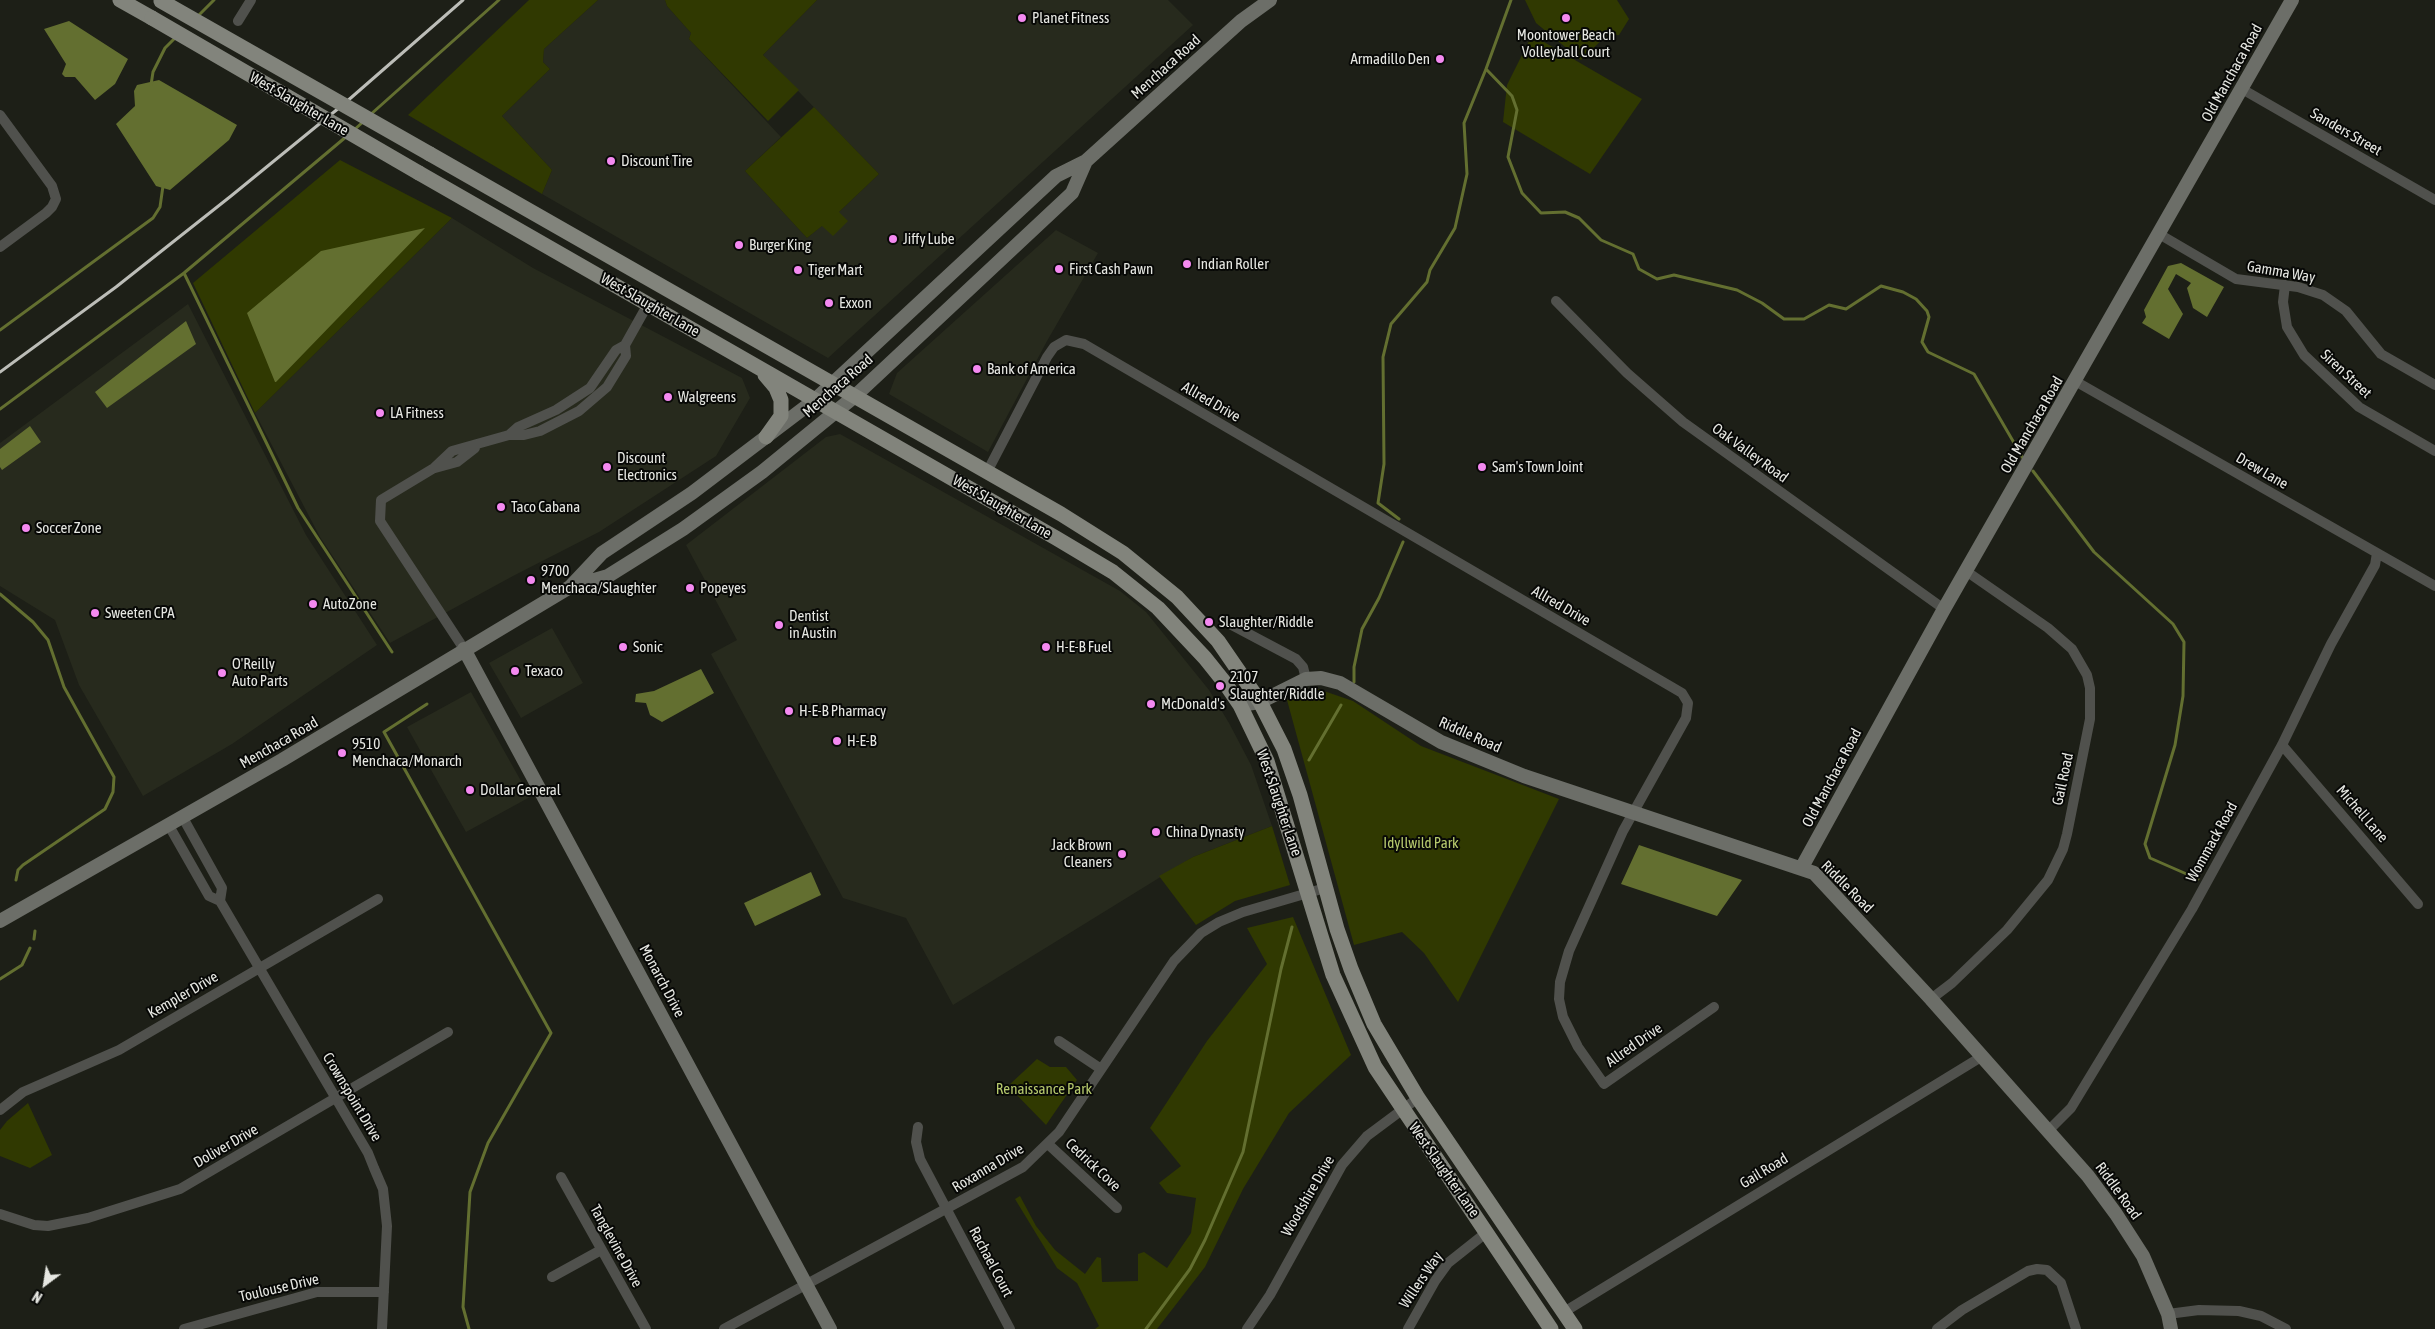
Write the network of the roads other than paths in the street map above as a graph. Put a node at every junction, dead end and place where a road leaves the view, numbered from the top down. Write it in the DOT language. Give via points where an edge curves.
graph roads {
  1 [pos="120,0"];
  2 [pos="160,0"];
  3 [pos="251,0"];
  4 [pos="1270,0"];
  5 [pos="2292,0"];
  6 [pos="238,21"];
  7 [pos="2242,89"];
  8 [pos="0,115"];
  9 [pos="1086,162"];
  10 [pos="2435,200"];
  11 [pos="2160,234"];
  12 [pos="0,247"];
  13 [pos="2286,285"];
  14 [pos="1556,301"];
  15 [pos="648,304"];
  16 [pos="759,368"];
  17 [pos="2075,381"];
  18 [pos="834,384"];
  19 [pos="2435,385"];
  20 [pos="855,396"];
  21 [pos="816,399"];
  22 [pos="836,411"];
  23 [pos="766,437"];
  24 [pos="2435,450"];
  25 [pos="988,472"];
  26 [pos="1096,535"];
  27 [pos="1056,538"];
  28 [pos="2378,554"];
  29 [pos="1966,571"];
  30 [pos="2435,586"];
  31 [pos="570,587"];
  32 [pos="1944,609"];
  33 [pos="1230,624"];
  34 [pos="464,649"];
  35 [pos="1306,679"];
  36 [pos="1260,702"];
  37 [pos="1240,705"];
  38 [pos="2282,745"];
  39 [pos="1632,814"];
  40 [pos="182,816"];
  41 [pos="168,824"];
  42 [pos="1802,867"];
  43 [pos="1325,888"];
  44 [pos="1308,893"];
  45 [pos="378,899"];
  46 [pos="220,901"];
  47 [pos="2418,904"];
  48 [pos="0,921"];
  49 [pos="258,968"];
  50 [pos="1931,999"];
  51 [pos="1714,1006"];
  52 [pos="448,1032"];
  53 [pos="1059,1041"];
  54 [pos="1981,1057"];
  55 [pos="1101,1069"];
  56 [pos="1418,1098"];
  57 [pos="336,1099"];
  58 [pos="1402,1109"];
  59 [pos="0,1110"];
  60 [pos="918,1127"];
  61 [pos="2049,1130"];
  62 [pos="1048,1144"];
  63 [pos="561,1177"];
  64 [pos="1118,1208"];
  65 [pos="946,1210"];
  66 [pos="0,1214"];
  67 [pos="1487,1232"];
  68 [pos="601,1250"];
  69 [pos="552,1277"];
  70 [pos="807,1285"];
  71 [pos="384,1292"];
  72 [pos="1564,1312"];
  73 [pos="2168,1314"];
  74 [pos="184,1329"];
  75 [pos="382,1329"];
  76 [pos="646,1329"];
  77 [pos="724,1329"];
  78 [pos="830,1329"];
  79 [pos="1010,1329"];
  80 [pos="1248,1329"];
  81 [pos="1408,1329"];
  82 [pos="1551,1329"];
  83 [pos="1575,1329"];
  84 [pos="1937,1329"];
  85 [pos="2076,1329"];
  86 [pos="2171,1329"];
  87 [pos="2286,1329"];
  1 -- 15 [label="main road, West Slaughter Lane, bridge"];
  2 -- 18 [label="main road, West Slaughter Lane, bridge"];
  3 -- 6 [label="street"];
  4 -- 9 [label="street, Menchaca Road" via="1241,21"];
  5 -- 7 [label="street, Old Manchaca Road"];
  7 -- 10 [label="street, Sanders Street"];
  7 -- 11 [label="street, Old Manchaca Road"];
  8 -- 12 [label="street" via="52,186 56,199 46,213"];
  9 -- 18 [label="street, Menchaca Road" via="1056,176"];
  9 -- 20 [label="street, Menchaca Road" via="1072,193"];
  11 -- 13 [label="street, Gamma Way" via="2236,279"];
  11 -- 17 [label="street, Old Manchaca Road"];
  13 -- 19 [label="street, Gamma Way" via="2324,294 2352,317 2381,354"];
  13 -- 24 [label="street, Siren Street" via="2283,302 2287,327 2304,355 2359,407"];
  14 -- 32 [label="street, Oak Valley Road" via="1627,373 1683,422"];
  15 -- 16 [label="main road, West Slaughter Lane"];
  15 -- 34 [label="street" via="625,346 616,350 590,388 556,410 518,427 509,435 479,445 457,462 434,468 381,500 380,521"];
  16 -- 21 [label="main road, West Slaughter Lane"];
  16 -- 23 [label="main road" via="776,388 781,400 781,416"];
  17 -- 28 [label="street, Drew Lane"];
  17 -- 29 [label="street, Old Manchaca Road"];
  18 -- 20 [label="main road, West Slaughter Lane"];
  18 -- 21 [label="street, Menchaca Road"];
  20 -- 22 [label="street, Menchaca Road"];
  20 -- 25 [label="main road, West Slaughter Lane"];
  21 -- 22 [label="main road, West Slaughter Lane"];
  21 -- 23 [label="street, Menchaca Road"];
  22 -- 27 [label="main road, West Slaughter Lane"];
  22 -- 31 [label="street, Menchaca Road" via="738,491 683,529 608,576"];
  23 -- 31 [label="street, Menchaca Road" via="692,493 602,553"];
  25 -- 26 [label="main road, West Slaughter Lane"];
  25 -- 39 [label="street, Allred Drive" via="1054,347 1066,340 1084,344 1682,693 1688,703 1686,718"];
  26 -- 27 [label="main road" via="1076,532"];
  26 -- 36 [label="main road, West Slaughter Lane" via="1177,597 1218,641"];
  27 -- 37 [label="main road, West Slaughter Lane" via="1113,572 1158,608 1206,658"];
  28 -- 30 [label="street, Drew Lane"];
  28 -- 38 [label="street, Wommack Road"];
  29 -- 32 [label="street, Old Manchaca Road"];
  29 -- 50 [label="street, Gail Road" via="2048,628 2072,649 2087,675 2090,719 2067,834 2048,880 2001,937"];
  31 -- 34 [label="street, Menchaca Road"];
  32 -- 42 [label="street, Old Manchaca Road"];
  33 -- 35 [label="street" via="1296,659 1303,667"];
  34 -- 40 [label="street, Menchaca Road" via="313,742"];
  34 -- 70 [label="street, Monarch Drive"];
  35 -- 36 [label="street"];
  35 -- 39 [label="street, Riddle Road" via="1321,678 1340,683 1441,742 1524,776"];
  36 -- 37 [label="street"];
  36 -- 43 [label="main road, West Slaughter Lane" via="1284,749"];
  37 -- 44 [label="main road, West Slaughter Lane" via="1267,760"];
  38 -- 47 [label="street, Michell Lane"];
  38 -- 61 [label="street, Wommack Road" via="2139,998 2071,1108"];
  39 -- 42 [label="street, Riddle Road"];
  39 -- 51 [label="street, Allred Drive" via="1563,968 1560,999 1563,1017 1578,1047 1604,1084"];
  40 -- 41 [label="street, Menchaca Road"];
  40 -- 46 [label="street, Crownspoint Drive" via="222,888"];
  41 -- 46 [label="street, Crownspoint Drive" via="209,896"];
  41 -- 48 [label="street, Menchaca Road"];
  42 -- 50 [label="street, Riddle Road" via="1824,881"];
  43 -- 44 [label="street, Roxanna Drive"];
  43 -- 56 [label="main road, West Slaughter Lane" via="1351,970 1374,1024"];
  44 -- 55 [label="street, Roxanna Drive" via="1243,912 1201,933 1174,961"];
  44 -- 58 [label="main road, West Slaughter Lane" via="1333,975 1375,1067"];
  45 -- 49 [label="street, Kempler Drive"];
  46 -- 49 [label="street, Crownspoint Drive"];
  49 -- 57 [label="street, Crownspoint Drive"];
  49 -- 59 [label="street, Kempler Drive" via="119,1050 23,1092"];
  50 -- 54 [label="street, Riddle Road"];
  52 -- 57 [label="street, Doliver Drive"];
  53 -- 55 [label="street"];
  54 -- 61 [label="street, Riddle Road"];
  54 -- 72 [label="street, Gail Road"];
  55 -- 62 [label="street, Roxanna Drive"];
  56 -- 58 [label="street, Woodshire Drive"];
  56 -- 72 [label="main road, West Slaughter Lane"];
  57 -- 66 [label="street, Doliver Drive" via="180,1189 69,1223 34,1225"];
  57 -- 71 [label="street, Crownspoint Drive" via="368,1153 383,1189 387,1226"];
  58 -- 67 [label="main road, West Slaughter Lane"];
  58 -- 80 [label="street, Woodshire Drive" via="1367,1136 1342,1165"];
  60 -- 65 [label="street, Rachael Court" via="916,1142 920,1159"];
  61 -- 73 [label="street, Riddle Road" via="2116,1214 2143,1256"];
  62 -- 64 [label="street, Cedrick Cove"];
  62 -- 65 [label="street, Roxanna Drive" via="1023,1167"];
  63 -- 68 [label="street, Tanglevine Drive"];
  65 -- 70 [label="street, Roxanna Drive"];
  65 -- 79 [label="street, Rachael Court"];
  67 -- 81 [label="street, Willers Way" via="1448,1263"];
  67 -- 82 [label="main road, West Slaughter Lane"];
  68 -- 69 [label="street"];
  68 -- 76 [label="street, Tanglevine Drive"];
  70 -- 77 [label="street, Roxanna Drive"];
  70 -- 78 [label="street, Monarch Drive"];
  71 -- 74 [label="street, Toulouse Drive" via="317,1292"];
  71 -- 75 [label="street, Crownspoint Drive"];
  72 -- 83 [label="main road, West Slaughter Lane"];
  73 -- 86 [label="street, Riddle Road"];
  73 -- 87 [label="street" via="2199,1310 2239,1311 2260,1316"];
  84 -- 85 [label="street" via="1962,1310 2028,1271 2047,1270 2062,1283"];
}
